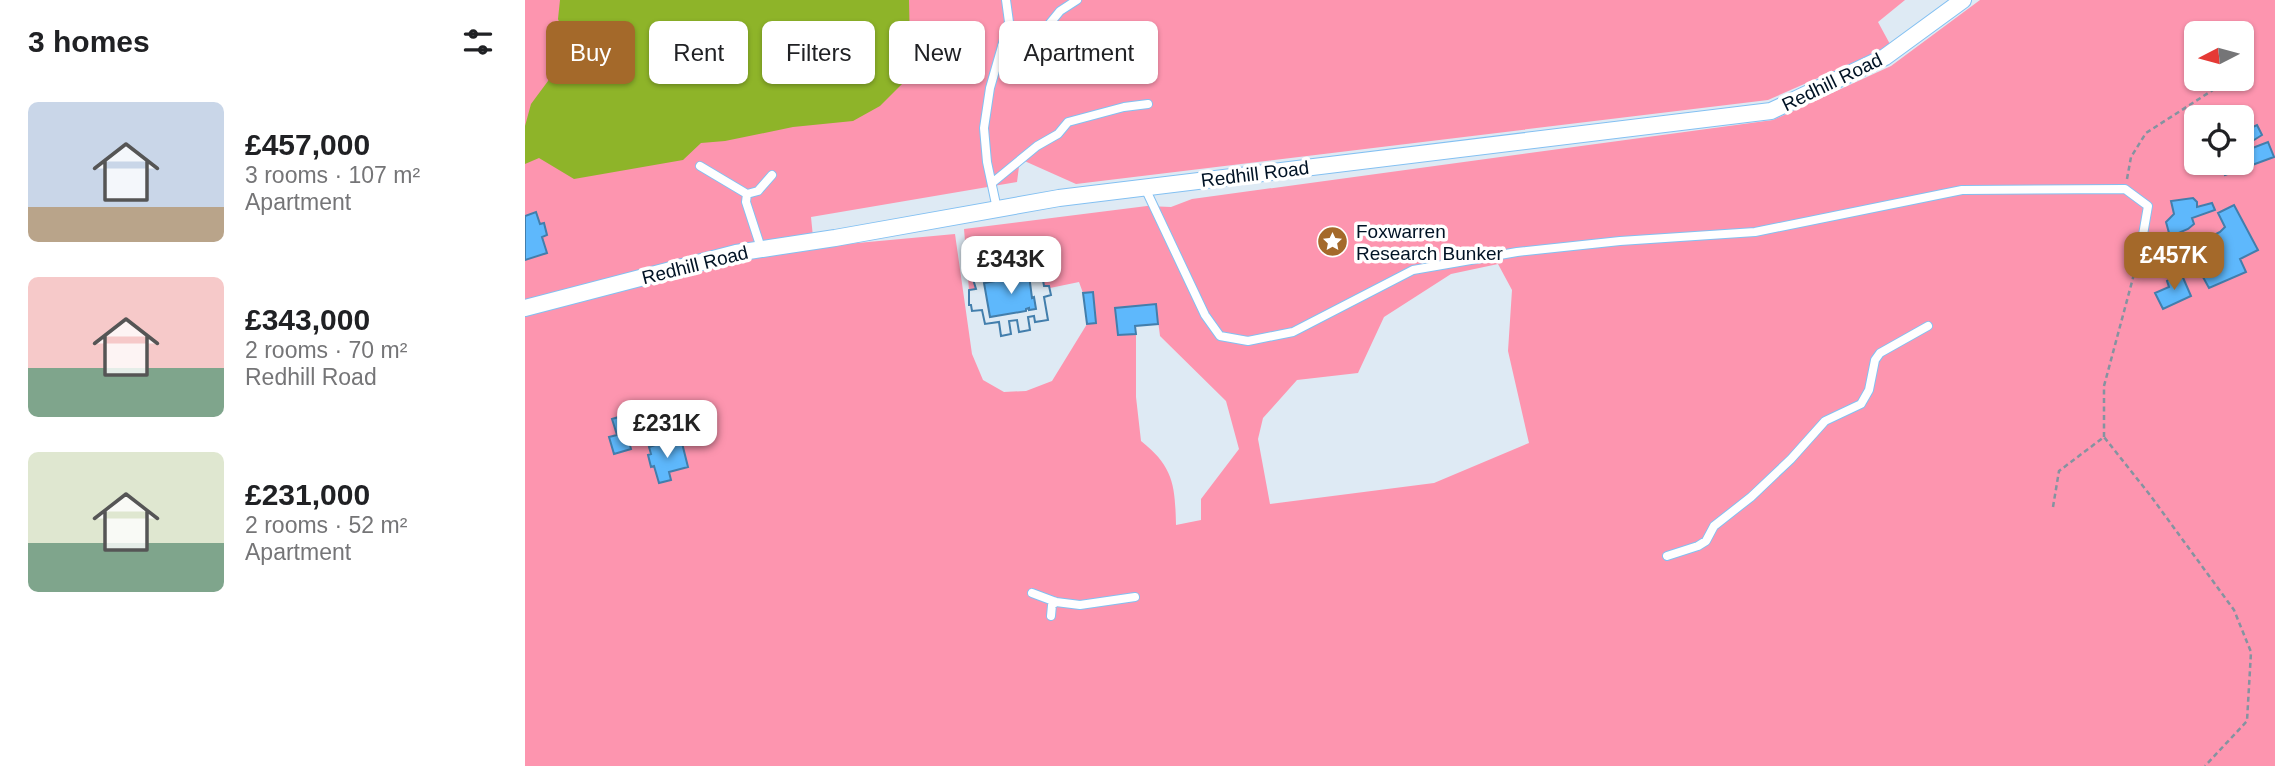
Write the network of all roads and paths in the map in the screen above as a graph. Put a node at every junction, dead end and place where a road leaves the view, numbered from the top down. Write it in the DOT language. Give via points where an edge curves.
graph roads {
  1 [pos="1006,0"];
  2 [pos="1077,0"];
  3 [pos="1963,0"];
  4 [pos="1009,21"];
  5 [pos="1052,21"];
  6 [pos="999,56"];
  7 [pos="2211,91"];
  8 [pos="1149,104"];
  9 [pos="700,166"];
  10 [pos="772,175"];
  11 [pos="992,183"];
  12 [pos="1145,188"];
  13 [pos="2125,189"];
  14 [pos="747,194"];
  15 [pos="997,209"];
  16 [pos="760,245"];
  17 [pos="2140,252"];
  18 [pos="2182,261"];
  19 [pos="525,308"];
  20 [pos="1928,326"];
  21 [pos="2105,438"];
  22 [pos="2053,507"];
  23 [pos="1667,556"];
  24 [pos="1032,593"];
  25 [pos="1135,597"];
  26 [pos="1056,602"];
  27 [pos="1051,616"];
  28 [pos="2205,766"];
  1 -- 4 [label="lane"];
  2 -- 5 [label="lane"];
  3 -- 12 [label="street, Redhill Road" via="1885,57 1771,111"];
  6 -- 11 [label="lane" via="984,128"];
  7 -- 13 [label="path" via="2146,133 2131,157"];
  8 -- 11 [label="lane" via="1068,122"];
  9 -- 14 [label="lane"];
  10 -- 14 [label="lane" via="758,191"];
  11 -- 15 [label="lane"];
  12 -- 13 [label="lane" via="1205,315 1220,336 1248,341 1293,332 1413,270 1517,252 1755,232 1962,190"];
  12 -- 15 [label="street, Redhill Road"];
  13 -- 17 [label="lane" via="2148,206"];
  14 -- 16 [label="lane"];
  15 -- 19 [label="street, Redhill Road" via="736,253"];
  17 -- 18 [label="lane" via="2165,269"];
  17 -- 21 [label="path" via="2104,386"];
  20 -- 23 [label="lane" via="1880,353 1863,401 1825,421 1751,497 1714,526 1706,541"];
  21 -- 22 [label="path" via="2059,471"];
  21 -- 28 [label="path" via="2234,610 2251,652 2247,721"];
  24 -- 26 [label="lane"];
  25 -- 26 [label="lane" via="1080,605"];
  26 -- 27 [label="lane"];
}
